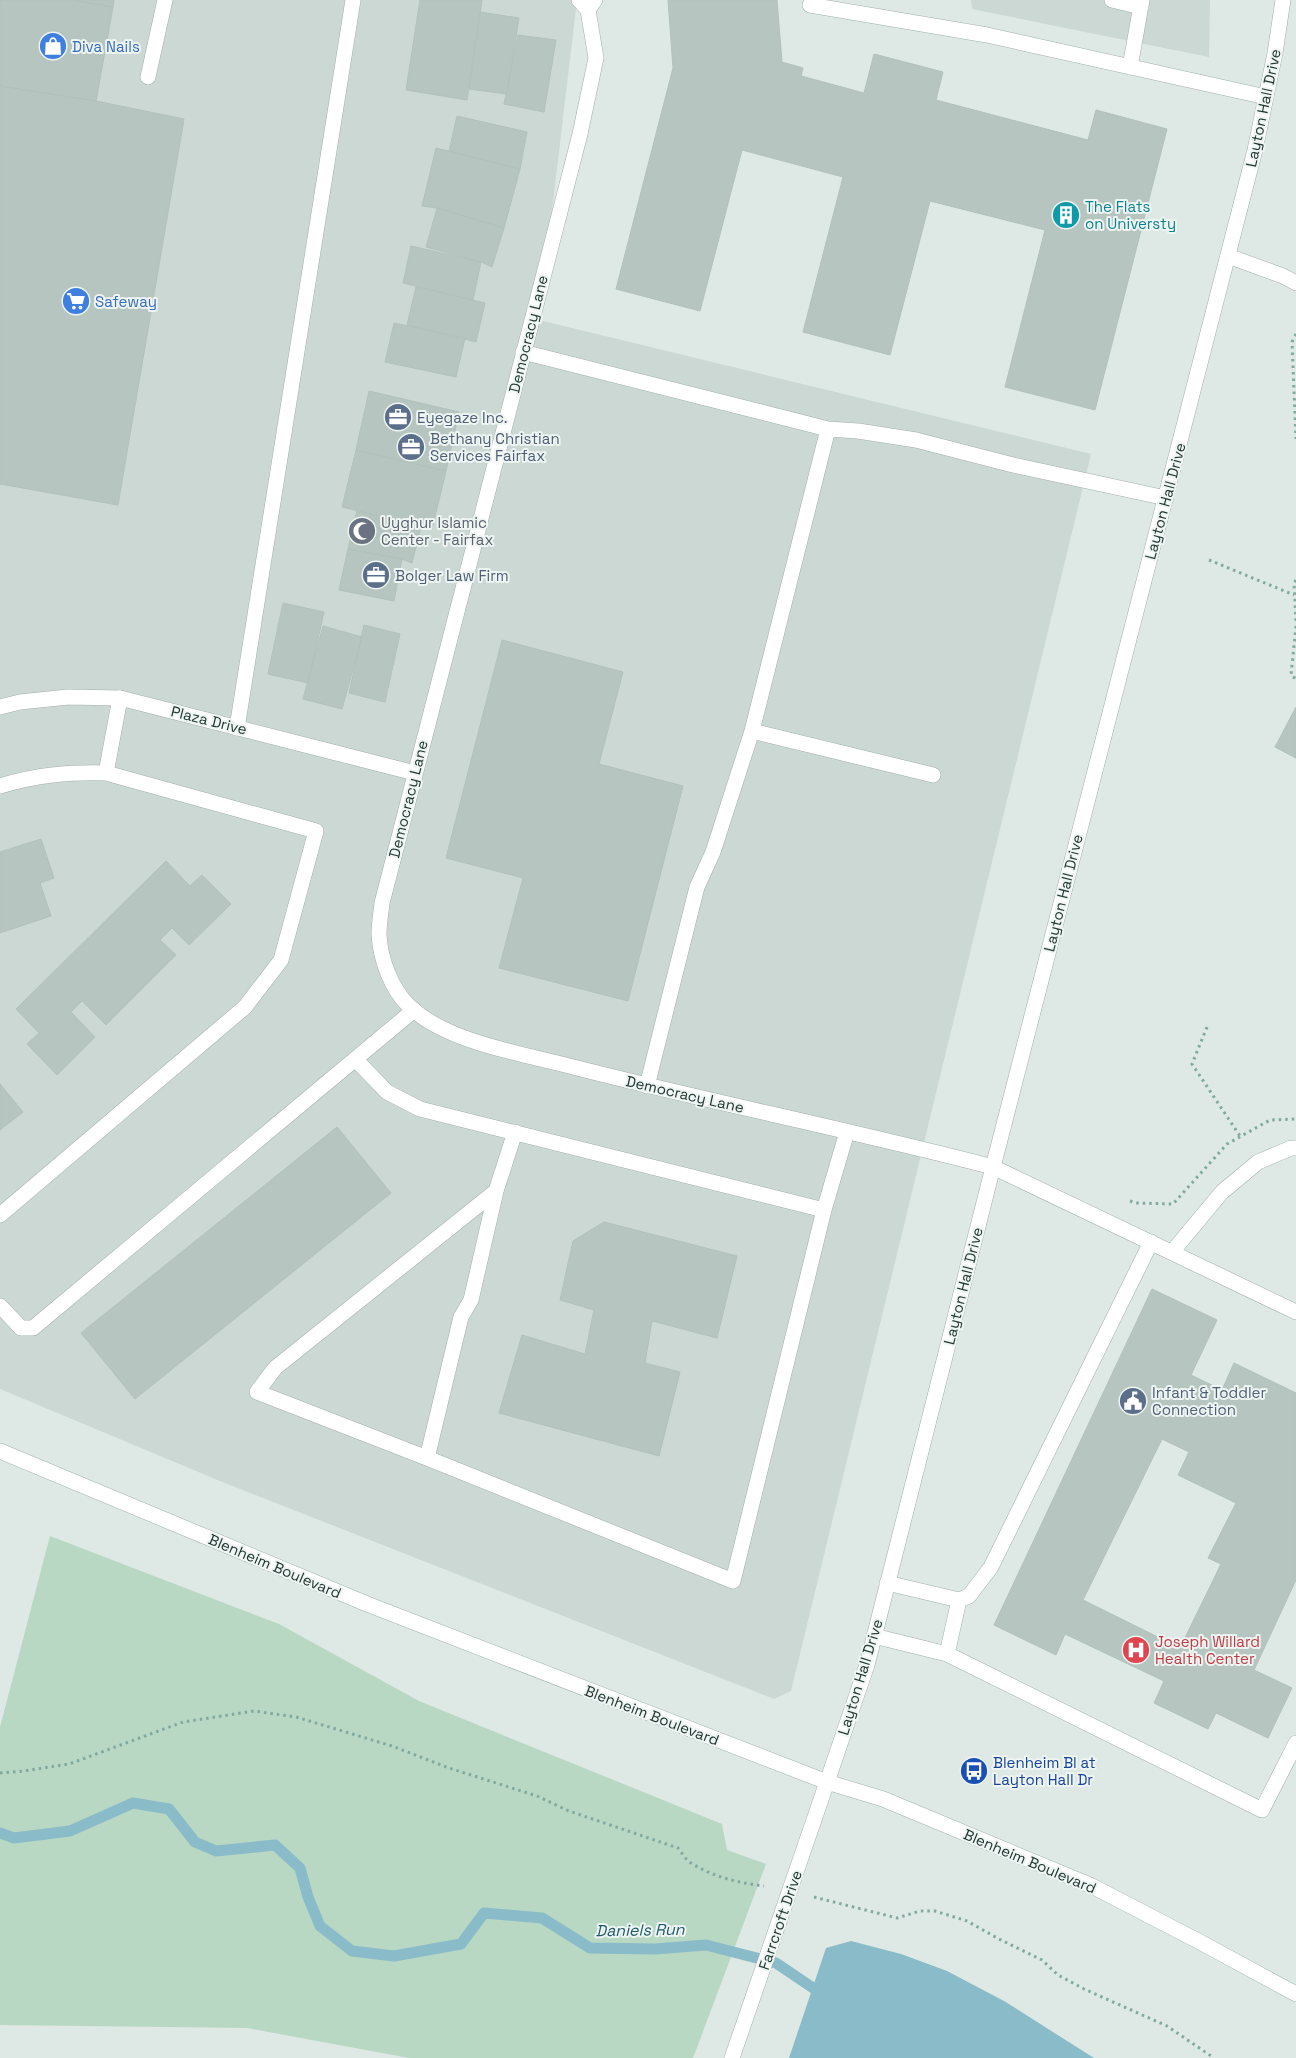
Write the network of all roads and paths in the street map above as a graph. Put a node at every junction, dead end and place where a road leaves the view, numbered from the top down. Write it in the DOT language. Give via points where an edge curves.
graph roads {
  1 [pos="165,0"];
  2 [pos="353,0"];
  3 [pos="1112,0"];
  4 [pos="1283,0"];
  5 [pos="587,3"];
  6 [pos="1141,4"];
  7 [pos="810,5"];
  8 [pos="1130,66"];
  9 [pos="148,77"];
  10 [pos="1266,98"];
  11 [pos="1228,256"];
  12 [pos="1296,283"];
  13 [pos="1296,334"];
  14 [pos="523,352"];
  15 [pos="828,429"];
  16 [pos="1296,439"];
  17 [pos="1166,498"];
  18 [pos="1209,560"];
  19 [pos="1296,580"];
  20 [pos="1294,595"];
  21 [pos="1296,621"];
  22 [pos="1296,626"];
  23 [pos="1296,679"];
  24 [pos="120,698"];
  25 [pos="0,707"];
  26 [pos="238,728"];
  27 [pos="752,731"];
  28 [pos="106,773"];
  29 [pos="414,773"];
  30 [pos="933,775"];
  31 [pos="0,786"];
  32 [pos="414,1010"];
  33 [pos="1206,1027"];
  34 [pos="354,1059"];
  35 [pos="647,1086"];
  36 [pos="1296,1119"];
  37 [pos="515,1132"];
  38 [pos="847,1132"];
  39 [pos="1240,1136"];
  40 [pos="1296,1148"];
  41 [pos="993,1167"];
  42 [pos="496,1191"];
  43 [pos="1128,1200"];
  44 [pos="824,1210"];
  45 [pos="0,1215"];
  46 [pos="1151,1242"];
  47 [pos="1172,1252"];
  48 [pos="0,1306"];
  49 [pos="1296,1312"];
  50 [pos="0,1451"];
  51 [pos="427,1458"];
  52 [pos="887,1583"];
  53 [pos="959,1600"];
  54 [pos="874,1636"];
  55 [pos="947,1654"];
  56 [pos="1296,1743"];
  57 [pos="0,1773"];
  58 [pos="827,1782"];
  59 [pos="790,1891"];
  60 [pos="1296,1994"];
  61 [pos="732,2058"];
  62 [pos="1214,2058"];
  1 -- 9 [label="street"];
  2 -- 26 [label="street"];
  3 -- 6 [label="street"];
  4 -- 10 [label="street, Layton Hall Drive"];
  5 -- 14 [label="street, Democracy Lane" via="596,58 580,134"];
  6 -- 8 [label="street"];
  7 -- 8 [label="street" via="987,35"];
  8 -- 10 [label="street"];
  10 -- 11 [label="street, Layton Hall Drive"];
  11 -- 12 [label="street"];
  11 -- 17 [label="street, Layton Hall Drive"];
  13 -- 16 [label="path" via="1292,342"];
  14 -- 15 [label="street"];
  14 -- 29 [label="street, Democracy Lane"];
  15 -- 17 [label="street" via="916,440"];
  15 -- 27 [label="street"];
  17 -- 41 [label="street, Layton Hall Drive"];
  18 -- 20 [label="path"];
  19 -- 20 [label="path"];
  20 -- 21 [label="path"];
  22 -- 23 [label="path" via="1292,675"];
  24 -- 25 [label="street, Plaza Drive" via="68,696"];
  24 -- 26 [label="street, Plaza Drive"];
  24 -- 28 [label="street"];
  26 -- 29 [label="street, Plaza Drive"];
  27 -- 30 [label="street"];
  27 -- 35 [label="street" via="713,852 697,887"];
  28 -- 31 [label="street" via="71,772 28,777"];
  28 -- 45 [label="street" via="316,831 280,960 245,1007"];
  29 -- 32 [label="street, Democracy Lane" via="382,904 379,934 393,985"];
  32 -- 34 [label="street"];
  32 -- 35 [label="street, Democracy Lane" via="432,1024 462,1038"];
  33 -- 39 [label="path" via="1192,1064"];
  34 -- 37 [label="street" via="386,1092 420,1109"];
  34 -- 48 [label="street" via="32,1328 21,1328"];
  35 -- 38 [label="street, Democracy Lane"];
  36 -- 39 [label="path" via="1270,1120"];
  37 -- 42 [label="street"];
  37 -- 44 [label="street"];
  38 -- 41 [label="street, Democracy Lane"];
  38 -- 44 [label="street"];
  39 -- 43 [label="path" via="1227,1144 1173,1204 1137,1204"];
  40 -- 47 [label="street" via="1258,1162 1230,1186"];
  41 -- 46 [label="street, Democracy Lane"];
  41 -- 52 [label="street, Layton Hall Drive"];
  42 -- 51 [label="street" via="471,1300 461,1317"];
  42 -- 51 [label="street" via="275,1368 256,1392"];
  44 -- 51 [label="street" via="733,1581"];
  46 -- 47 [label="street, Democracy Lane"];
  46 -- 53 [label="street" via="991,1567 969,1596"];
  47 -- 49 [label="street, Democracy Lane"];
  50 -- 58 [label="street, Blenheim Boulevard" via="367,1604"];
  52 -- 53 [label="street"];
  52 -- 54 [label="street, Layton Hall Drive"];
  53 -- 55 [label="street"];
  54 -- 55 [label="street"];
  54 -- 58 [label="street, Layton Hall Drive"];
  55 -- 56 [label="street" via="1262,1810"];
  57 -- 59 [label="path" via="69,1764 183,1722 254,1711 296,1717 392,1746 678,1848 689,1863 730,1880"];
  58 -- 59 [label="street, Farrcroft Drive"];
  58 -- 60 [label="street, Blenheim Boulevard" via="882,1799 1092,1886"];
  59 -- 61 [label="street, Farrcroft Drive"];
  59 -- 62 [label="path" via="897,1918 920,1911 935,1911 967,1921 1042,1960 1058,1975 1084,1989 1167,2026"];
}
